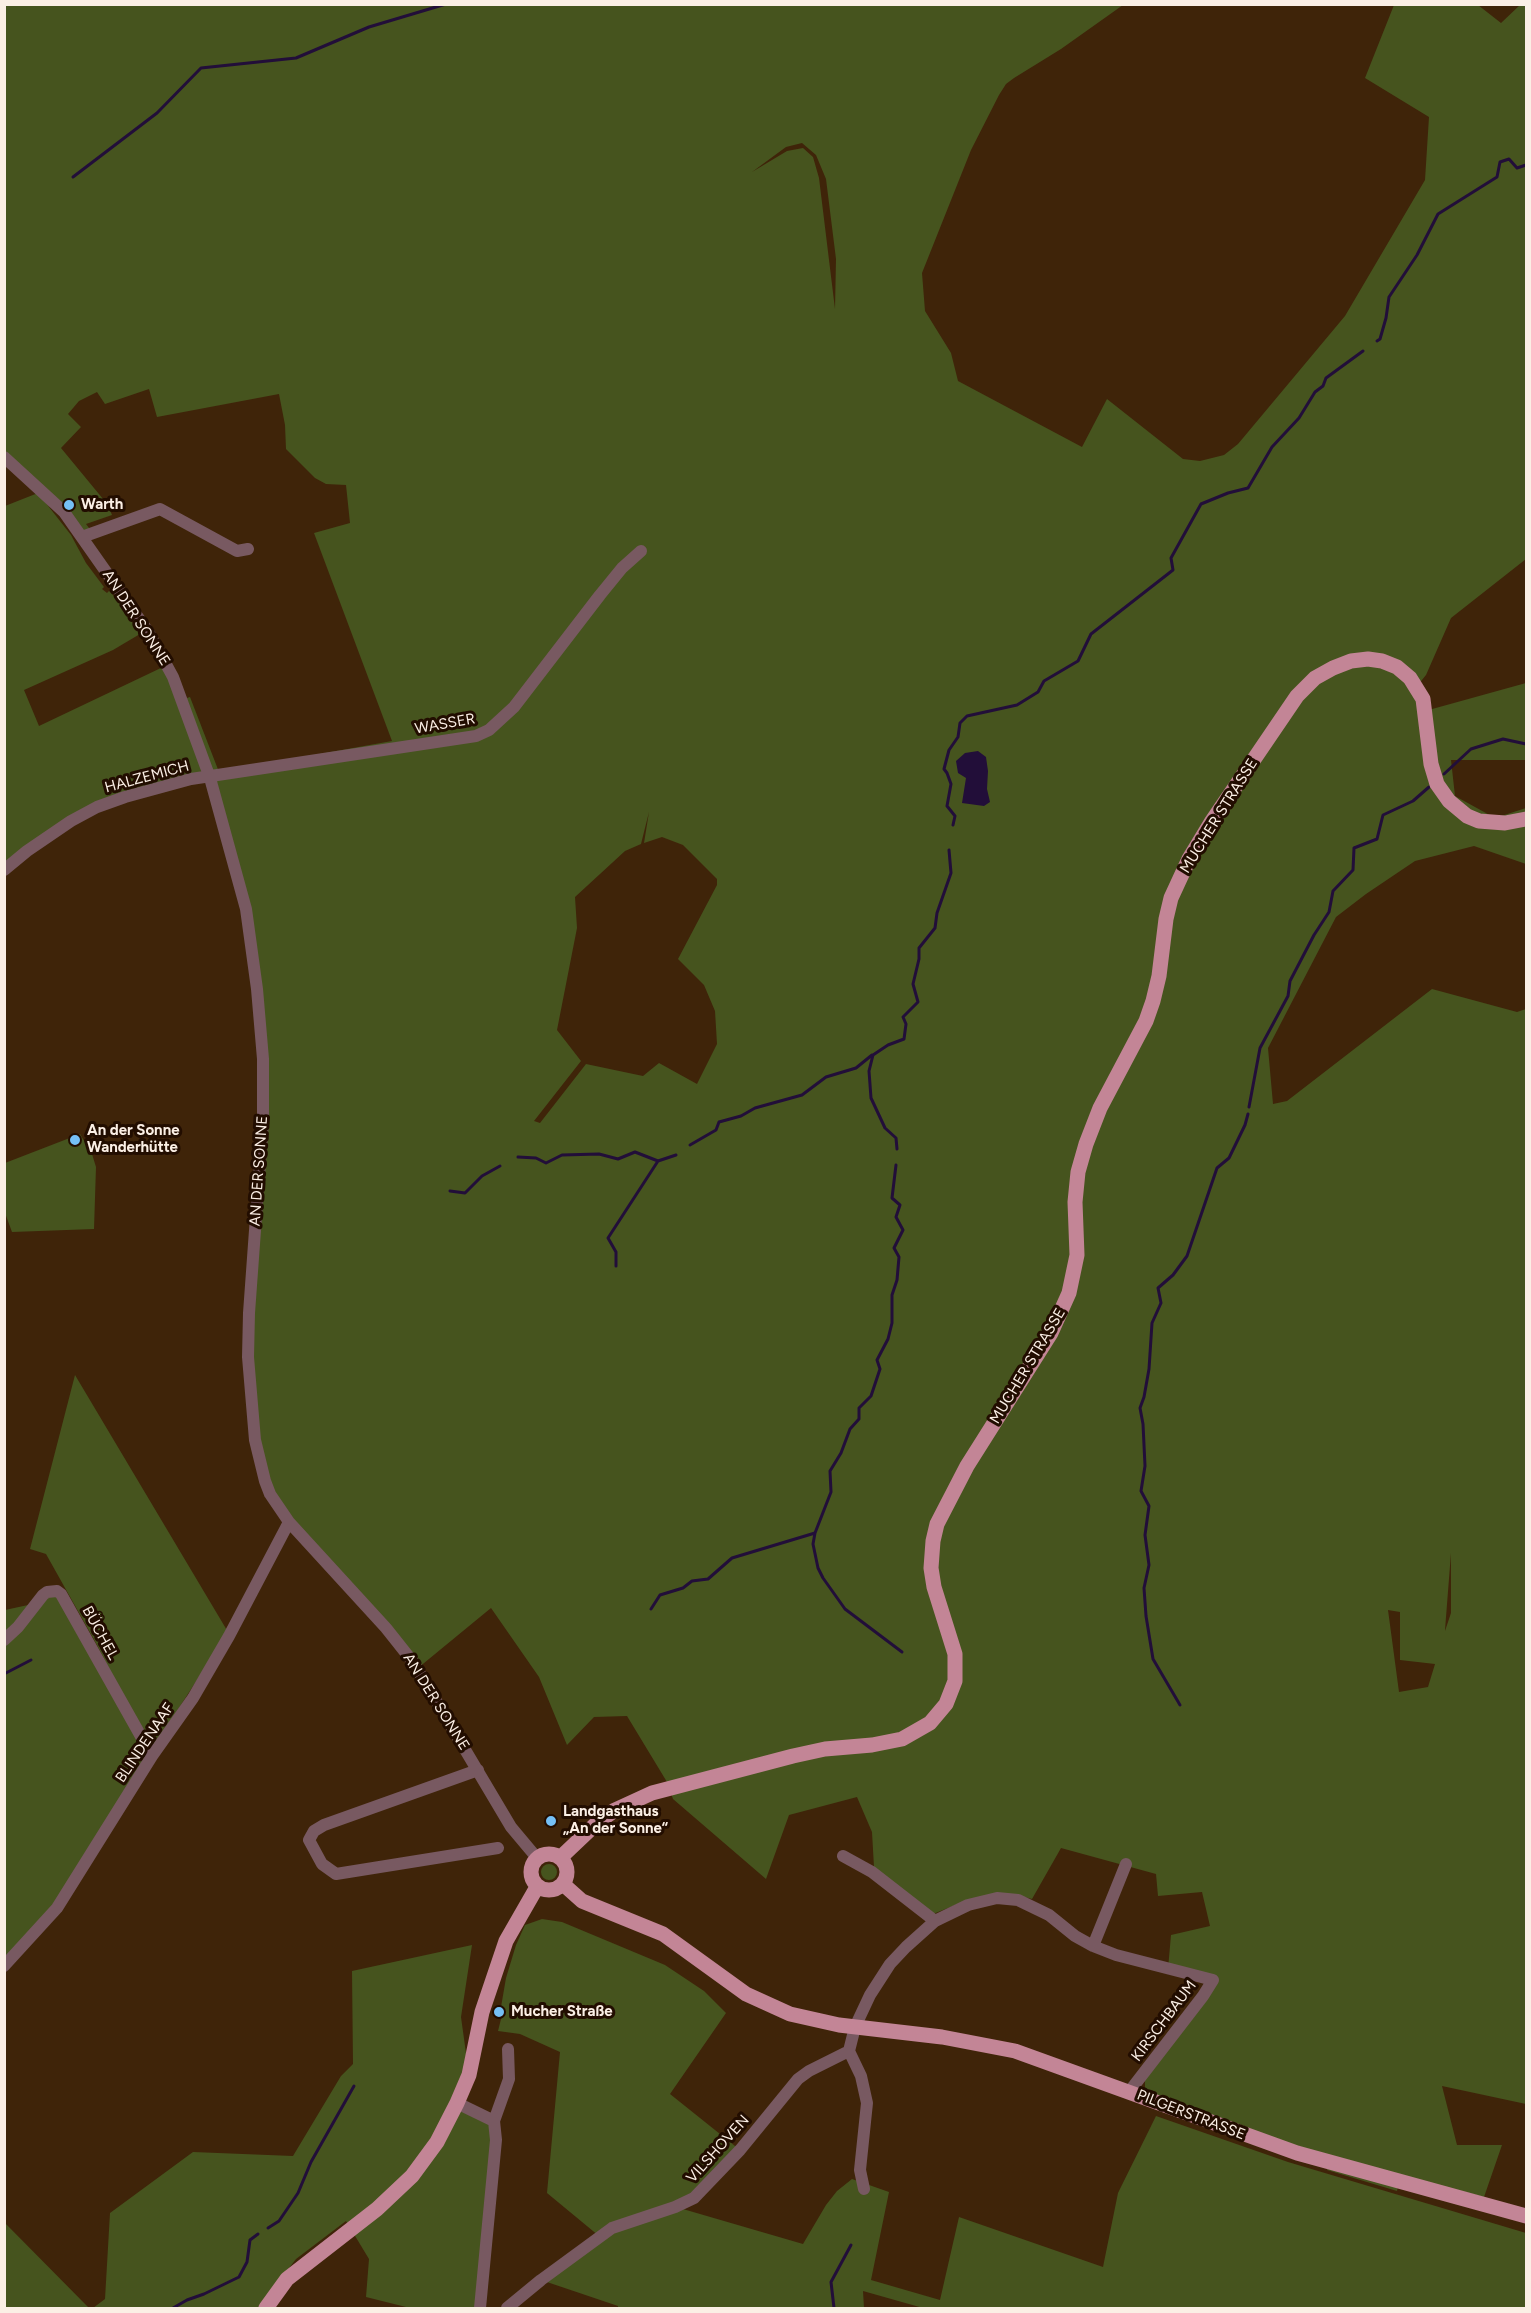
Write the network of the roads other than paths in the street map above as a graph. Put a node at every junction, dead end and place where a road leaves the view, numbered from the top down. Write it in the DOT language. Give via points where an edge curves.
graph roads {
  1 [pos="4,457"];
  2 [pos="82,537"];
  3 [pos="248,549"];
  4 [pos="641,551"];
  5 [pos="210,777"];
  6 [pos="1527,819"];
  7 [pos="4,870"];
  8 [pos="288,1522"];
  9 [pos="4,1640"];
  10 [pos="152,1756"];
  11 [pos="478,1770"];
  12 [pos="498,1848"];
  13 [pos="843,1856"];
  14 [pos="537,1858"];
  15 [pos="561,1858"];
  16 [pos="1126,1864"];
  17 [pos="563,1884"];
  18 [pos="537,1887"];
  19 [pos="935,1921"];
  20 [pos="1093,1946"];
  21 [pos="4,1966"];
  22 [pos="855,2027"];
  23 [pos="508,2049"];
  24 [pos="849,2051"];
  25 [pos="1129,2092"];
  26 [pos="457,2103"];
  27 [pos="494,2121"];
  28 [pos="864,2189"];
  29 [pos="1527,2216"];
  30 [pos="266,2308"];
  31 [pos="480,2308"];
  32 [pos="507,2308"];
  1 -- 2 [label="street, AN DER SONNE" via="64,512"];
  2 -- 3 [label="street" via="160,509 237,551"];
  2 -- 5 [label="street, AN DER SONNE" via="149,633 173,677"];
  4 -- 5 [label="street, WASSER" via="600,595 514,707 489,730 476,736"];
  5 -- 7 [label="street, HALZEMICH" via="97,807 44,839"];
  5 -- 8 [label="street, AN DER SONNE" via="246,909 261,1017 263,1120 249,1313 250,1392 255,1440 265,1481"];
  6 -- 15 [label="main road, MUCHER STRASSE" via="1479,821 1449,801 1437,784 1431,764 1420,693 1397,668 1382,661 1351,661 1315,678 1297,696 1212,821 1171,898 1153,1001 1100,1108 1078,1172 1077,1255 1069,1293 1051,1333 967,1466 937,1524 931,1568 956,1668 946,1704 930,1723 902,1739 793,1756 652,1794 598,1821"];
  8 -- 10 [label="street, BLINDENAAF" via="193,1698"];
  8 -- 11 [label="street, AN DER SONNE" via="413,1662"];
  9 -- 10 [label="street, BÜCHEL" via="43,1595 57,1591 61,1594"];
  10 -- 21 [label="street, BLINDENAAF" via="57,1908"];
  11 -- 12 [label="street, AN DER SONNE" via="324,1826 314,1831 309,1840 322,1864 336,1874"];
  11 -- 14 [label="street, AN DER SONNE" via="511,1827"];
  13 -- 19 [label="street" via="872,1872"];
  14 -- 15 [label="main road" via="549,1854"];
  14 -- 18 [label="main road" via="530,1869"];
  15 -- 17 [label="main road" via="567,1871"];
  16 -- 20 [label="street"];
  17 -- 18 [label="main road" via="554,1890"];
  17 -- 22 [label="main road" via="582,1901 663,1934 748,1995 790,2014"];
  18 -- 26 [label="main road" via="506,1941 494,1973 469,2075"];
  19 -- 20 [label="street, KIRSCHBAUM" via="968,1905 1010,1899 1035,1907"];
  19 -- 22 [label="street, KIRSCHBAUM" via="890,1964"];
  20 -- 25 [label="street, KIRSCHBAUM" via="1212,1980"];
  22 -- 24 [label="street"];
  22 -- 25 [label="main road, PILGERSTRASSE" via="942,2037 1015,2051"];
  23 -- 27 [label="street" via="509,2079"];
  24 -- 28 [label="street" via="861,2076 867,2103 860,2170"];
  24 -- 32 [label="street, VILSHOVEN" via="798,2079 740,2150 694,2198 612,2228"];
  25 -- 29 [label="main road, PILGERSTRASSE" via="1297,2152"];
  26 -- 27 [label="street"];
  26 -- 30 [label="main road" via="437,2142 412,2175 377,2209 287,2279"];
  27 -- 31 [label="street"];
}
